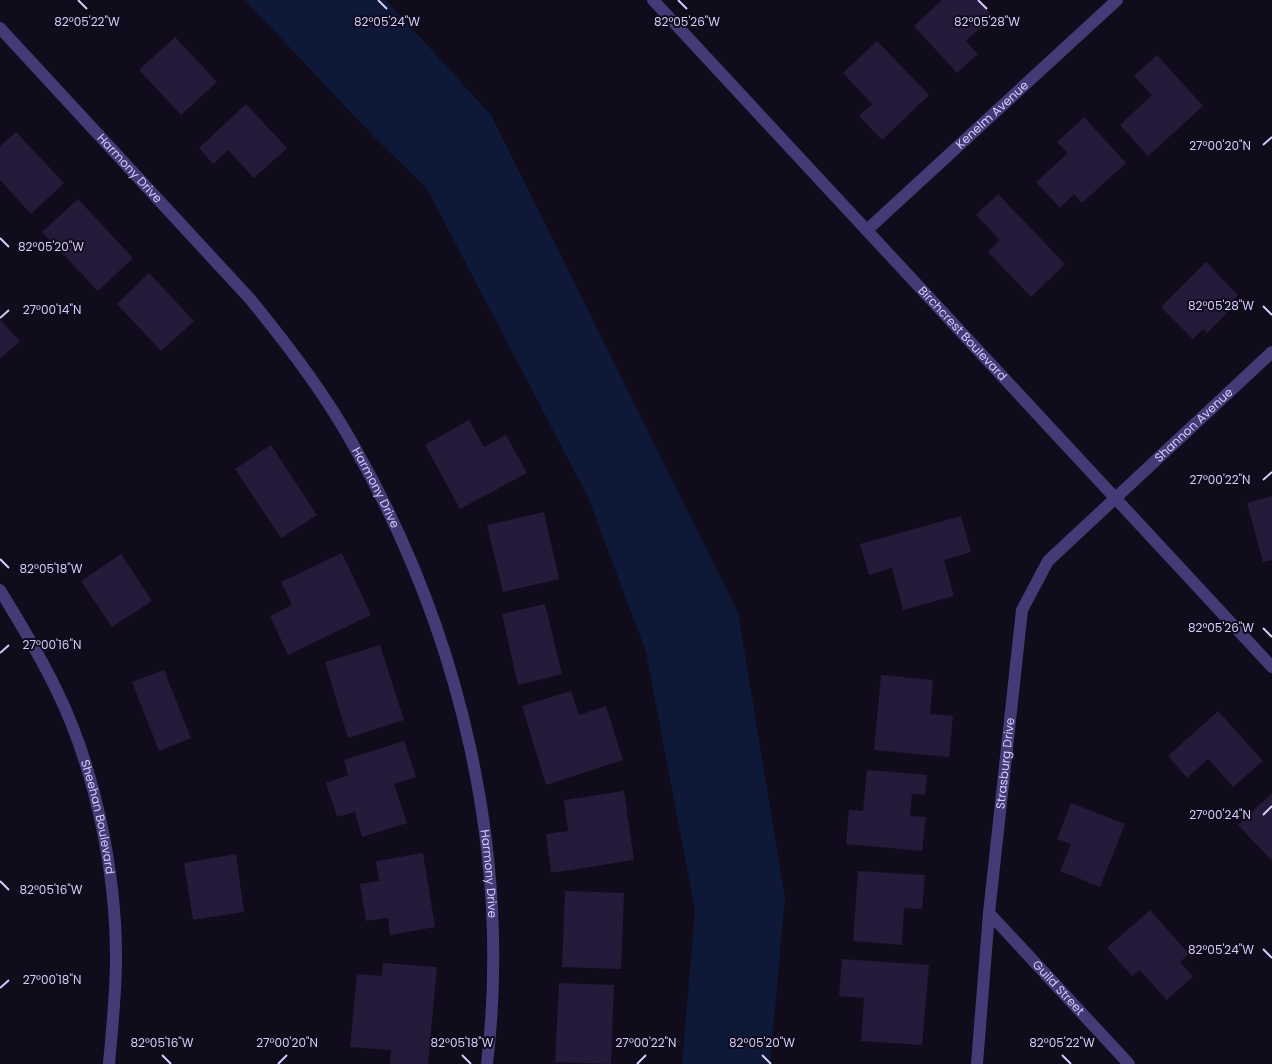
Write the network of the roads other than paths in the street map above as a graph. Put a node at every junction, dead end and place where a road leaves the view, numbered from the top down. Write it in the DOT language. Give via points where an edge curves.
graph roads {
  1 [pos="654,0"];
  2 [pos="1117,0"];
  3 [pos="0,28"];
  4 [pos="867,230"];
  5 [pos="1272,352"];
  6 [pos="1115,498"];
  7 [pos="0,590"];
  8 [pos="1272,667"];
  9 [pos="989,913"];
  10 [pos="108,1064"];
  11 [pos="487,1064"];
  12 [pos="977,1064"];
  13 [pos="1129,1064"];
  1 -- 4 [label="street, Birchcrest Boulevard"];
  2 -- 4 [label="street, Kenelm Avenue"];
  3 -- 11 [label="street, Harmony Drive" via="251,300 316,385 380,494 410,559 442,643 466,730 480,801 489,872 493,962"];
  4 -- 6 [label="street, Birchcrest Boulevard"];
  5 -- 6 [label="street, Shannon Avenue"];
  6 -- 8 [label="street, Birchcrest Boulevard"];
  6 -- 9 [label="street, Strasburg Drive" via="1048,561 1022,610"];
  7 -- 10 [label="street, Sheehan Boulevard" via="57,691 95,799 114,911 116,957"];
  9 -- 12 [label="street, Strasburg Drive"];
  9 -- 13 [label="street, Guild Street"];
}
